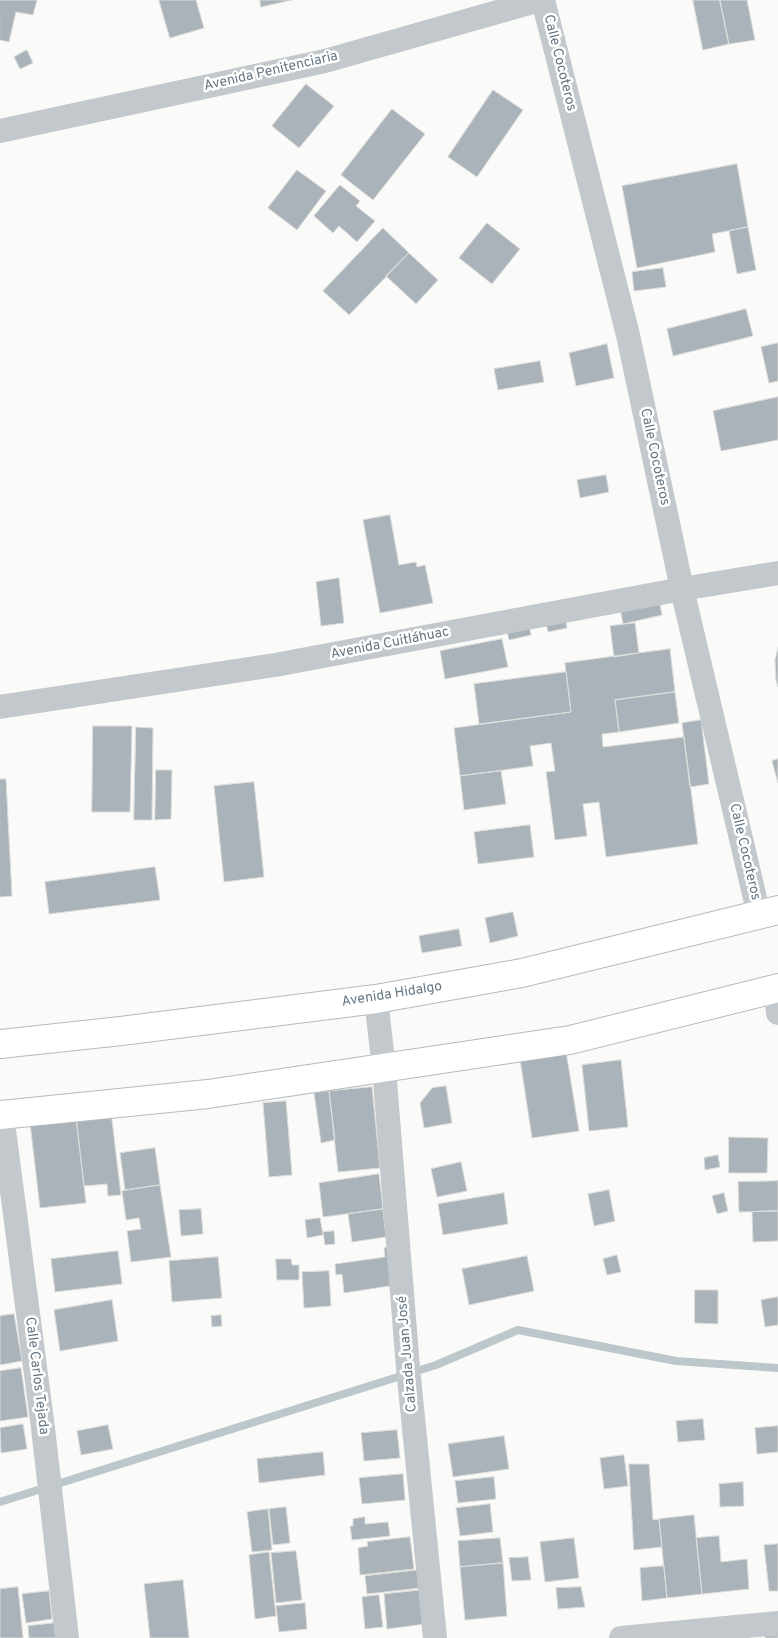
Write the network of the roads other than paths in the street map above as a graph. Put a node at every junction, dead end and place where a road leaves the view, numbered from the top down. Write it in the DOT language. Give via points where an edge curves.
graph roads {
  1 [pos="541,0"];
  2 [pos="0,131"];
  3 [pos="778,573"];
  4 [pos="682,589"];
  5 [pos="0,707"];
  6 [pos="768,913"];
  7 [pos="777,996"];
  8 [pos="376,999"];
  9 [pos="0,1044"];
  10 [pos="384,1069"];
  11 [pos="1,1115"];
  12 [pos="778,1623"];
  13 [pos="67,1638"];
  14 [pos="435,1638"];
  15 [pos="621,1638"];
  1 -- 2 [label="street, Avenida Penitenciaria" via="325,61"];
  1 -- 4 [label="street, Calle Cocoteros" via="628,335"];
  3 -- 4 [label="street, Avenida Cuitláhuac"];
  4 -- 5 [label="street, Avenida Cuitláhuac" via="275,665"];
  4 -- 6 [label="street, Calle Cocoteros"];
  6 -- 8 [label="main road, Avenida Hidalgo" via="522,973"];
  7 -- 10 [label="main road" via="570,1040"];
  8 -- 9 [label="main road, Avenida Hidalgo"];
  8 -- 10 [label="street, Calzada Juan José"];
  10 -- 11 [label="main road" via="208,1094"];
  10 -- 14 [label="street, Calzada Juan José" via="408,1368"];
  11 -- 13 [label="street, Calle Carlos Tejada"];
  12 -- 15 [label="street"];
}
